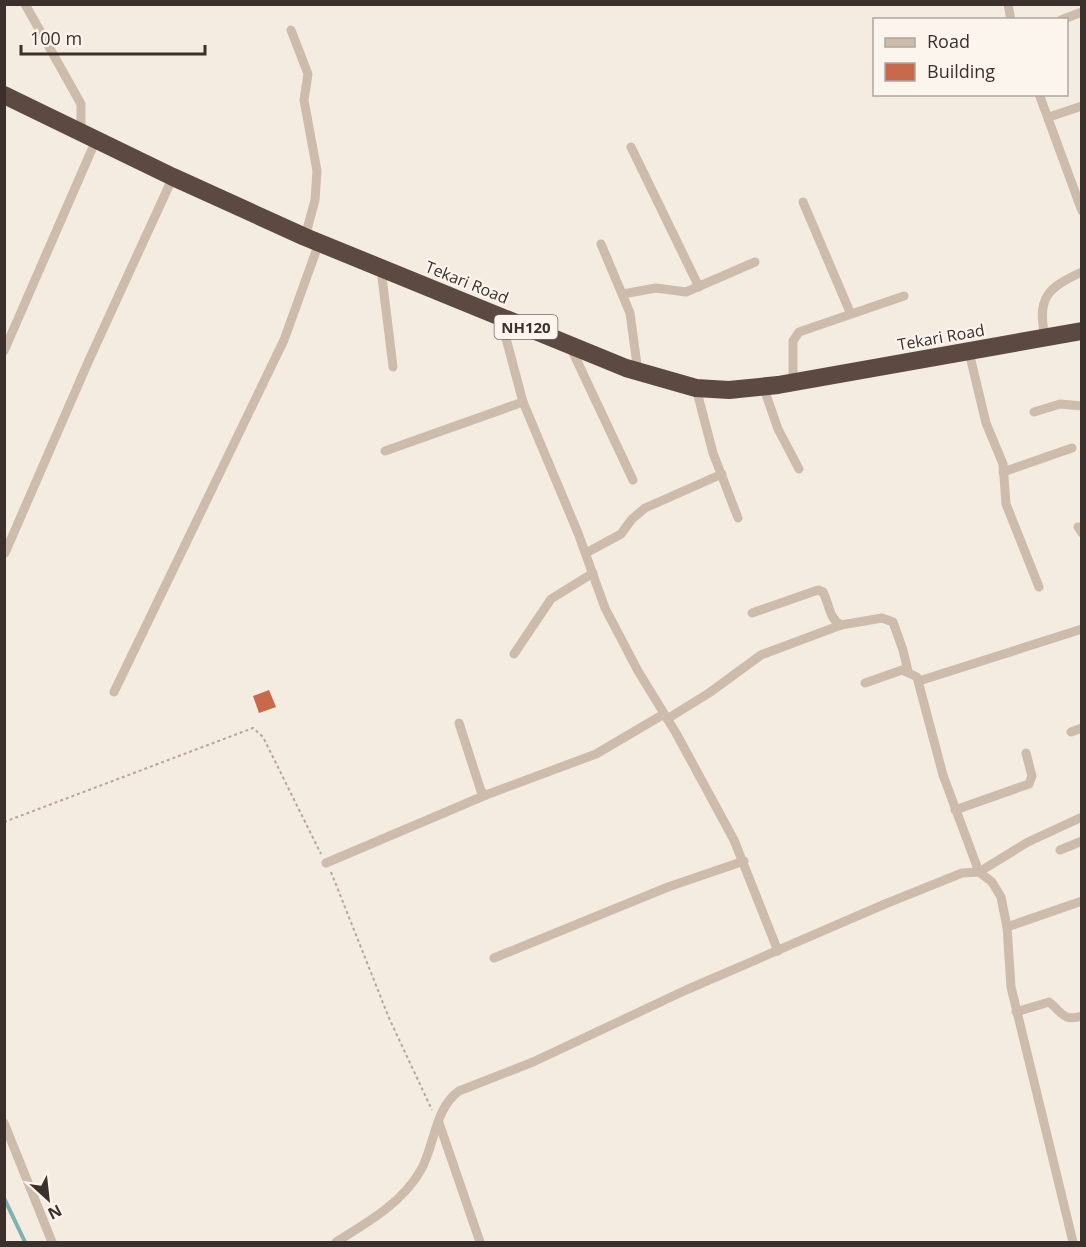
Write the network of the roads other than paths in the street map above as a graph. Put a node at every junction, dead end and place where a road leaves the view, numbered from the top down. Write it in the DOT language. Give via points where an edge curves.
graph roads {
  1 [pos="25,4"];
  2 [pos="1082,12"];
  3 [pos="1066,18"];
  4 [pos="291,30"];
  5 [pos="4,95"];
  6 [pos="1040,96"];
  7 [pos="1082,106"];
  8 [pos="1048,117"];
  9 [pos="89,137"];
  10 [pos="631,147"];
  11 [pos="173,177"];
  12 [pos="803,202"];
  13 [pos="1082,211"];
  14 [pos="312,240"];
  15 [pos="601,244"];
  16 [pos="755,262"];
  17 [pos="381,269"];
  18 [pos="1082,272"];
  19 [pos="699,287"];
  20 [pos="623,294"];
  21 [pos="904,296"];
  22 [pos="850,312"];
  23 [pos="500,316"];
  24 [pos="1082,332"];
  25 [pos="1046,338"];
  26 [pos="569,344"];
  27 [pos="4,351"];
  28 [pos="969,352"];
  29 [pos="393,367"];
  30 [pos="638,372"];
  31 [pos="793,382"];
  32 [pos="763,386"];
  33 [pos="696,388"];
  34 [pos="523,402"];
  35 [pos="1082,406"];
  36 [pos="1034,412"];
  37 [pos="1072,448"];
  38 [pos="385,451"];
  39 [pos="799,469"];
  40 [pos="1003,472"];
  41 [pos="722,474"];
  42 [pos="633,480"];
  43 [pos="738,518"];
  44 [pos="5,553"];
  45 [pos="586,553"];
  46 [pos="593,573"];
  47 [pos="1040,587"];
  48 [pos="752,614"];
  49 [pos="841,625"];
  50 [pos="1082,629"];
  51 [pos="514,654"];
  52 [pos="908,671"];
  53 [pos="919,681"];
  54 [pos="866,682"];
  55 [pos="114,692"];
  56 [pos="666,716"];
  57 [pos="459,723"];
  58 [pos="1082,728"];
  59 [pos="1071,732"];
  60 [pos="1026,753"];
  61 [pos="486,795"];
  62 [pos="955,810"];
  63 [pos="1082,817"];
  64 [pos="1082,841"];
  65 [pos="1060,850"];
  66 [pos="744,861"];
  67 [pos="326,862"];
  68 [pos="979,872"];
  69 [pos="1082,901"];
  70 [pos="1007,927"];
  71 [pos="778,951"];
  72 [pos="495,958"];
  73 [pos="1016,1012"];
  74 [pos="1082,1016"];
  75 [pos="439,1123"];
  76 [pos="4,1124"];
  77 [pos="52,1242"];
  78 [pos="336,1242"];
  79 [pos="480,1242"];
  80 [pos="1073,1242"];
  1 -- 9 [label="street" via="81,104"];
  2 -- 3 [label="street"];
  4 -- 14 [label="street" via="308,74 304,100 317,171"];
  5 -- 9 [label="highway, Tekari Road / NH120"];
  6 -- 8 [label="street"];
  7 -- 8 [label="street"];
  8 -- 13 [label="street"];
  9 -- 11 [label="highway, Tekari Road / NH120"];
  9 -- 27 [label="street"];
  10 -- 19 [label="street"];
  11 -- 14 [label="highway, Tekari Road / NH120"];
  11 -- 44 [label="street"];
  12 -- 22 [label="street"];
  14 -- 17 [label="highway, Tekari Road / NH120"];
  14 -- 55 [label="street" via="284,340"];
  15 -- 20 [label="street"];
  16 -- 19 [label="street"];
  17 -- 23 [label="highway, Tekari Road / NH120"];
  17 -- 29 [label="street"];
  18 -- 25 [label="street" via="1055,285 1047,296 1041,309"];
  19 -- 20 [label="street" via="680,293 650,288"];
  20 -- 30 [label="street" via="633,327"];
  21 -- 22 [label="street"];
  22 -- 31 [label="street" via="795,336"];
  23 -- 26 [label="highway, Tekari Road / NH120"];
  23 -- 34 [label="street"];
  24 -- 25 [label="highway, Tekari Road / NH120"];
  25 -- 28 [label="highway, Tekari Road / NH120"];
  26 -- 30 [label="highway, Tekari Road / NH120"];
  26 -- 42 [label="street"];
  28 -- 31 [label="highway, Tekari Road / NH120"];
  28 -- 40 [label="street" via="981,407 1002,458"];
  30 -- 33 [label="highway, Tekari Road / NH120"];
  31 -- 32 [label="highway, Tekari Road / NH120"];
  32 -- 33 [label="highway, Tekari Road / NH120"];
  32 -- 39 [label="street" via="778,429"];
  33 -- 41 [label="street"];
  34 -- 38 [label="street"];
  34 -- 45 [label="street"];
  35 -- 36 [label="street" via="1060,404"];
  37 -- 40 [label="street"];
  40 -- 47 [label="street" via="1006,504"];
  41 -- 43 [label="street"];
  41 -- 45 [label="street" via="645,508 621,534"];
  45 -- 46 [label="street"];
  46 -- 51 [label="street" via="551,598"];
  46 -- 56 [label="street" via="616,633"];
  48 -- 49 [label="street" via="818,590 827,599 832,617"];
  49 -- 52 [label="street" via="882,618 892,622"];
  49 -- 56 [label="street" via="760,655 709,693"];
  50 -- 53 [label="street"];
  52 -- 53 [label="street"];
  52 -- 54 [label="street"];
  53 -- 62 [label="street"];
  56 -- 61 [label="street" via="596,754"];
  56 -- 66 [label="street"];
  57 -- 61 [label="street" via="481,791"];
  58 -- 59 [label="street"];
  60 -- 62 [label="street" via="1032,776 1029,784"];
  61 -- 67 [label="street"];
  62 -- 68 [label="street"];
  63 -- 68 [label="street" via="1028,842"];
  64 -- 65 [label="street"];
  66 -- 71 [label="street"];
  66 -- 72 [label="street"];
  68 -- 70 [label="street" via="992,882 1001,897"];
  68 -- 71 [label="street" via="962,873"];
  69 -- 70 [label="street"];
  70 -- 73 [label="street"];
  71 -- 75 [label="street" via="534,1062 459,1091 443,1107"];
  73 -- 74 [label="street" via="1049,1002 1068,1019"];
  73 -- 80 [label="street"];
  75 -- 78 [label="street" via="422,1170 401,1195"];
  75 -- 79 [label="street"];
  76 -- 77 [label="street"];
}
